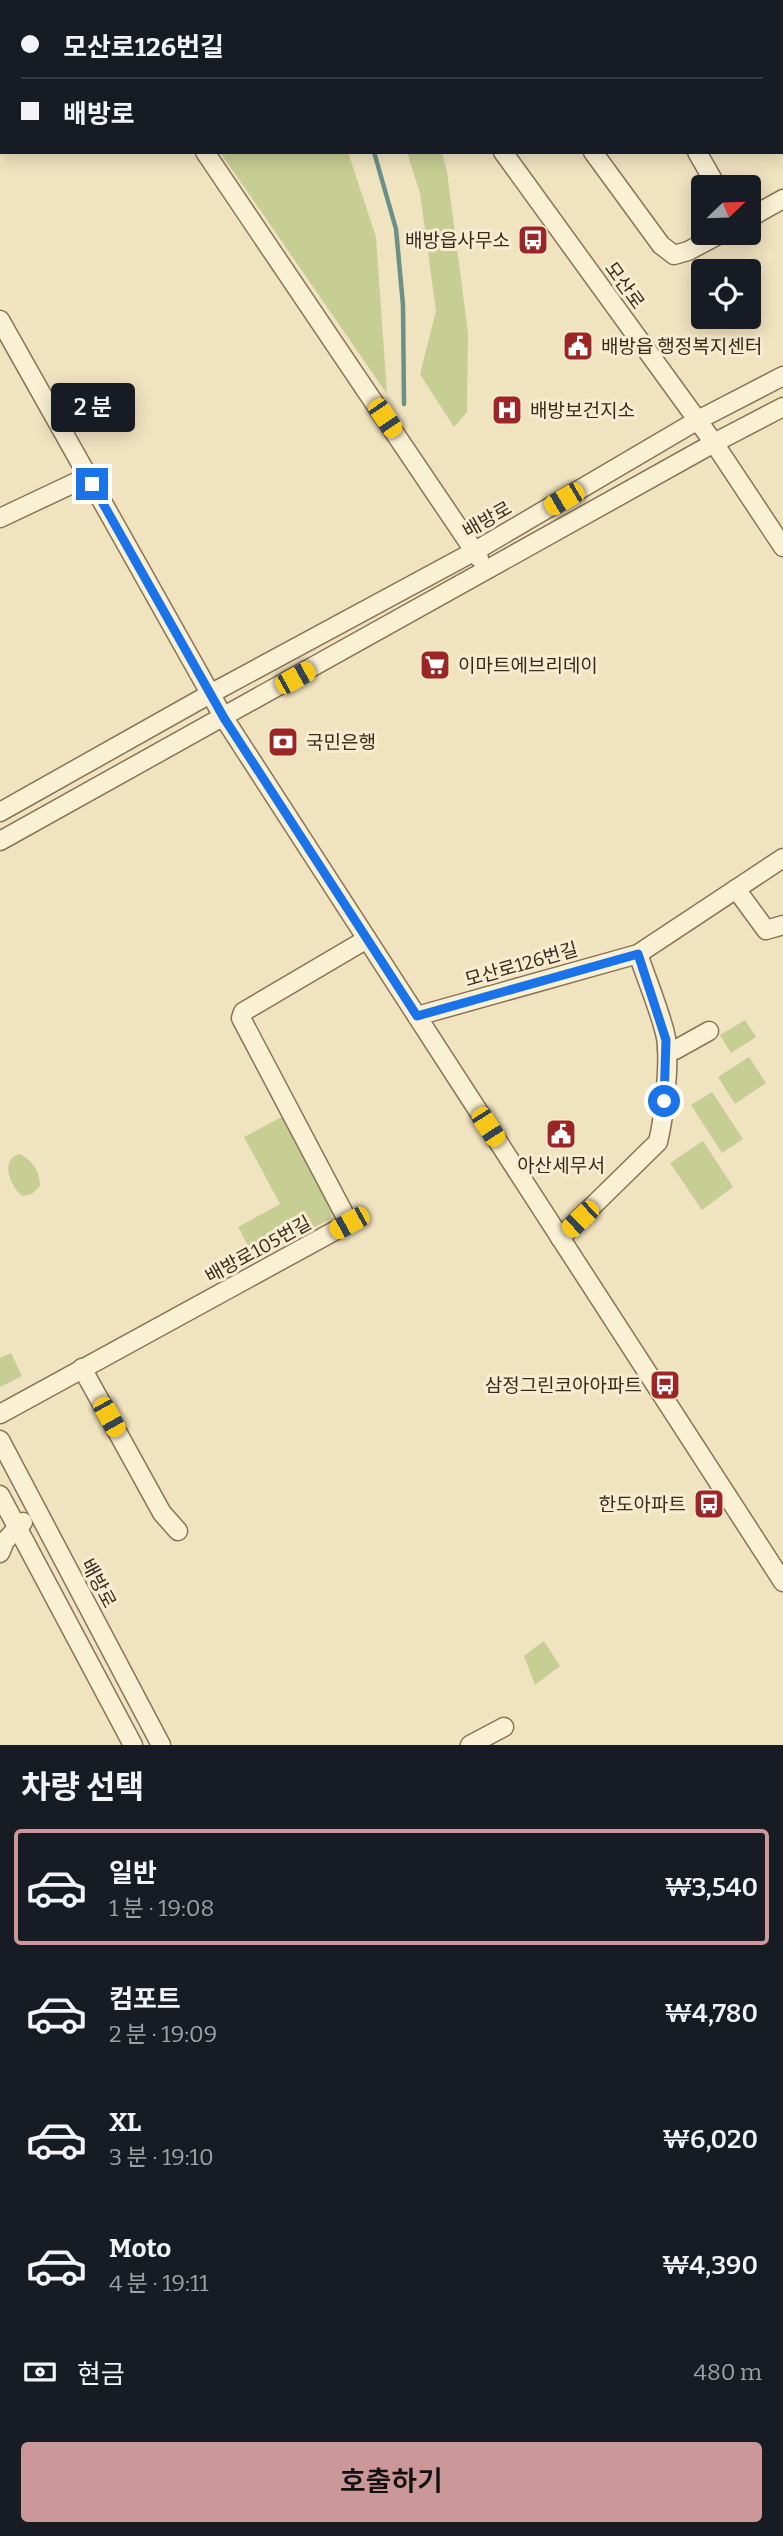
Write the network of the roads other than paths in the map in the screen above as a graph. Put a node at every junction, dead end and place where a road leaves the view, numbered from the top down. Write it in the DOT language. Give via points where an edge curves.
graph roads {
  1 [pos="206,154"];
  2 [pos="504,154"];
  3 [pos="594,154"];
  4 [pos="698,154"];
  5 [pos="710,175"];
  6 [pos="783,199"];
  7 [pos="761,211"];
  8 [pos="699,245"];
  9 [pos="0,320"];
  10 [pos="783,376"];
  11 [pos="783,407"];
  12 [pos="698,421"];
  13 [pos="714,443"];
  14 [pos="87,477"];
  15 [pos="0,518"];
  16 [pos="783,547"];
  17 [pos="475,551"];
  18 [pos="485,571"];
  19 [pos="210,694"];
  20 [pos="224,718"];
  21 [pos="0,812"];
  22 [pos="0,841"];
  23 [pos="783,858"];
  24 [pos="736,889"];
  25 [pos="783,925"];
  26 [pos="367,939"];
  27 [pos="638,954"];
  28 [pos="417,1016"];
  29 [pos="709,1031"];
  30 [pos="667,1048"];
  31 [pos="560,1238"];
  32 [pos="82,1368"];
  33 [pos="0,1413"];
  34 [pos="0,1440"];
  35 [pos="0,1495"];
  36 [pos="38,1512"];
  37 [pos="17,1526"];
  38 [pos="178,1531"];
  39 [pos="0,1553"];
  40 [pos="783,1582"];
  41 [pos="504,1727"];
  42 [pos="134,1745"];
  43 [pos="161,1745"];
  44 [pos="470,1745"];
  1 -- 17 [label="street"];
  2 -- 12 [label="street, 모산로"];
  3 -- 8 [label="street" via="660,245 674,255"];
  4 -- 5 [label="street"];
  6 -- 7 [label="street"];
  9 -- 14 [label="street"];
  10 -- 12 [label="street, 배방로"];
  11 -- 13 [label="street"];
  12 -- 13 [label="street, 모산로"];
  12 -- 17 [label="street, 배방로"];
  13 -- 16 [label="street, 모산로"];
  13 -- 18 [label="street"];
  14 -- 15 [label="street"];
  14 -- 19 [label="street"];
  17 -- 18 [label="street"];
  17 -- 19 [label="street, 배방로"];
  18 -- 20 [label="street"];
  19 -- 20 [label="street"];
  19 -- 21 [label="street, 배방로"];
  20 -- 22 [label="street"];
  20 -- 26 [label="street"];
  23 -- 24 [label="street, 모산로126번길"];
  24 -- 25 [label="street" via="766,930"];
  24 -- 27 [label="street, 모산로126번길"];
  26 -- 28 [label="street"];
  26 -- 32 [label="street, 배방로105번길" via="243,1012 241,1018 349,1223"];
  27 -- 28 [label="street, 모산로126번길"];
  27 -- 30 [label="street"];
  28 -- 31 [label="street"];
  29 -- 30 [label="street" via="675,1050"];
  30 -- 31 [label="street" via="658,1142"];
  31 -- 40 [label="street"];
  32 -- 33 [label="street, 배방로105번길"];
  32 -- 38 [label="street" via="162,1513"];
  34 -- 36 [label="street, 배방로"];
  35 -- 37 [label="street"];
  36 -- 37 [label="street"];
  36 -- 43 [label="street, 배방로"];
  37 -- 39 [label="street"];
  37 -- 42 [label="street"];
  41 -- 44 [label="street"];
}
